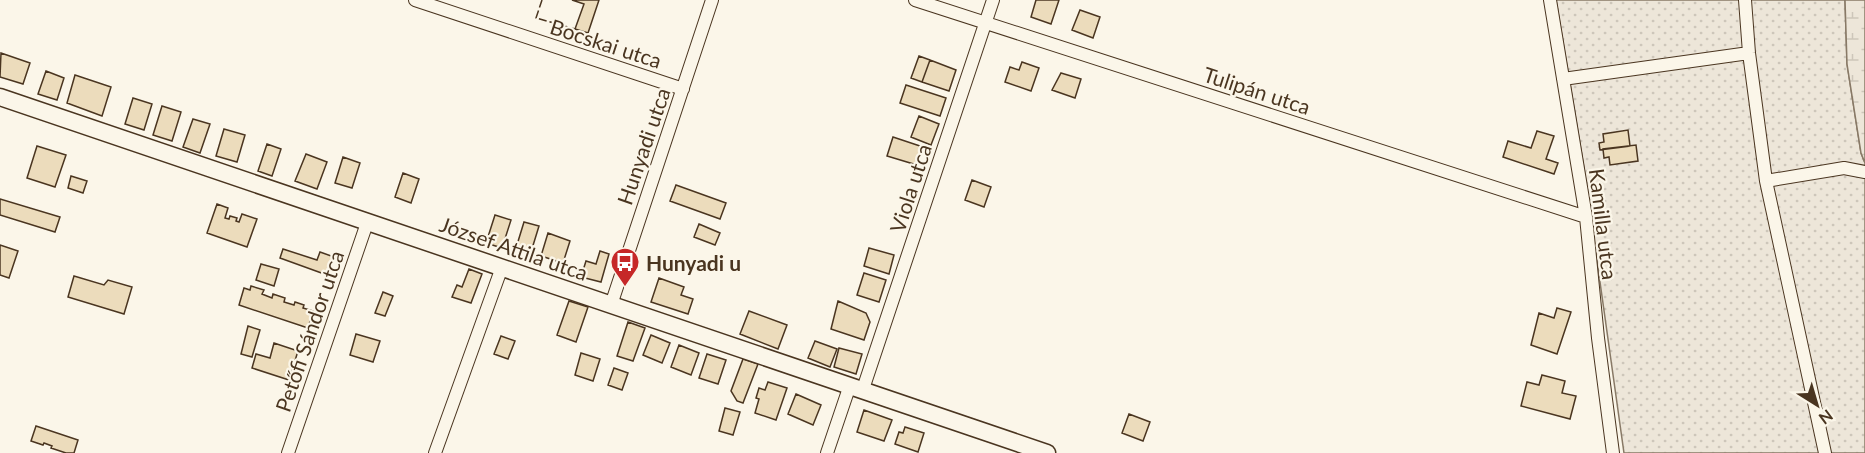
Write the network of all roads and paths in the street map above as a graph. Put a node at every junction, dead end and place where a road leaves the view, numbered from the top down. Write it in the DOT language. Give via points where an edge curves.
graph roads {
  1 [pos="415,0"];
  2 [pos="712,0"];
  3 [pos="915,0"];
  4 [pos="993,0"];
  5 [pos="1550,0"];
  6 [pos="1745,0"];
  7 [pos="985,23"];
  8 [pos="1749,53"];
  9 [pos="1563,79"];
  10 [pos="683,89"];
  11 [pos="0,97"];
  12 [pos="1865,172"];
  13 [pos="1766,181"];
  14 [pos="1586,217"];
  15 [pos="367,223"];
  16 [pos="502,267"];
  17 [pos="611,304"];
  18 [pos="857,387"];
  19 [pos="288,453"];
  20 [pos="435,453"];
  21 [pos="827,453"];
  22 [pos="1047,453"];
  23 [pos="1613,453"];
  24 [pos="1825,453"];
  1 -- 10 [label="street, Bocskai utca"];
  2 -- 10 [label="street, Hunyadi utca"];
  3 -- 7 [label="street, Tulipán utca"];
  4 -- 7 [label="street, Viola utca"];
  5 -- 9 [label="street, Kamilla utca"];
  6 -- 8 [label="street"];
  7 -- 14 [label="street, Tulipán utca"];
  7 -- 18 [label="street, Viola utca"];
  8 -- 9 [label="street"];
  8 -- 13 [label="street"];
  9 -- 14 [label="street, Kamilla utca"];
  10 -- 17 [label="street, Hunyadi utca"];
  11 -- 15 [label="street, József Attila utca"];
  12 -- 13 [label="street" via="1844,168"];
  13 -- 24 [label="street"];
  14 -- 23 [label="street, Kamilla utca"];
  15 -- 16 [label="street, József Attila utca"];
  15 -- 19 [label="street, Petőfi Sándor utca"];
  16 -- 17 [label="street, József Attila utca"];
  16 -- 20 [label="street"];
  17 -- 18 [label="street, József Attila utca"];
  18 -- 21 [label="street, Viola utca"];
  18 -- 22 [label="street, József Attila utca"];
}
